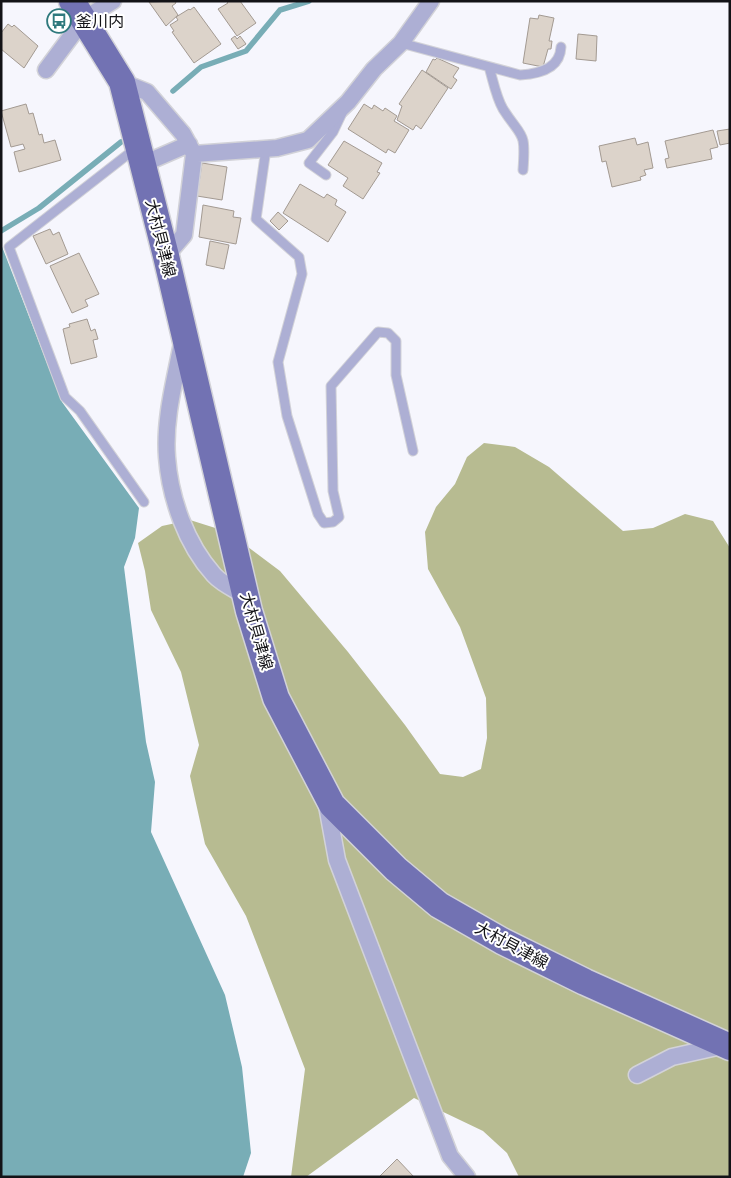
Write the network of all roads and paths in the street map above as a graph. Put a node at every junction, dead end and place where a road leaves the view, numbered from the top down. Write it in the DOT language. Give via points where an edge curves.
graph roads {
  1 [pos="113,1"];
  2 [pos="431,1"];
  3 [pos="78,10"];
  4 [pos="401,43"];
  5 [pos="561,47"];
  6 [pos="489,67"];
  7 [pos="46,70"];
  8 [pos="122,82"];
  9 [pos="346,104"];
  10 [pos="191,149"];
  11 [pos="266,149"];
  12 [pos="141,155"];
  13 [pos="523,170"];
  14 [pos="326,175"];
  15 [pos="166,256"];
  16 [pos="184,336"];
  17 [pos="412,451"];
  18 [pos="144,502"];
  19 [pos="246,596"];
  20 [pos="324,790"];
  21 [pos="728,1046"];
  22 [pos="637,1075"];
  23 [pos="466,1177"];
  1 -- 3 [label="street"];
  2 -- 4 [label="street"];
  3 -- 7 [label="street"];
  3 -- 8 [label="main road, 大村貝津線"];
  4 -- 6 [label="lane"];
  4 -- 9 [label="street" via="374,69"];
  5 -- 6 [label="lane" via="561,54 551,67 537,74 520,75"];
  6 -- 13 [label="lane" via="502,107 522,133 525,147"];
  8 -- 10 [label="street" via="147,92 183,134"];
  8 -- 12 [label="main road, 大村貝津線"];
  9 -- 11 [label="street" via="308,140"];
  9 -- 14 [label="lane" via="333,132 309,163"];
  10 -- 11 [label="street"];
  10 -- 12 [label="street"];
  10 -- 15 [label="street" via="184,235"];
  11 -- 17 [label="lane" via="256,220 299,258 302,274 278,362 287,416 318,514 324,523 333,522 339,516 333,491 332,386 378,332 388,333 396,341 396,375"];
  12 -- 15 [label="main road, 大村貝津線"];
  12 -- 18 [label="lane" via="9,247 65,398 80,411"];
  15 -- 16 [label="main road, 大村貝津線"];
  16 -- 19 [label="main road, 大村貝津線"];
  16 -- 19 [label="street" via="171,398 167,456 174,499 193,546 204,562 215,576"];
  19 -- 20 [label="main road, 大村貝津線" via="276,698"];
  20 -- 21 [label="main road, 大村貝津線" via="332,805 396,869 439,905 577,978"];
  20 -- 23 [label="street" via="337,860 450,1156"];
  21 -- 22 [label="street" via="672,1057"];
}
